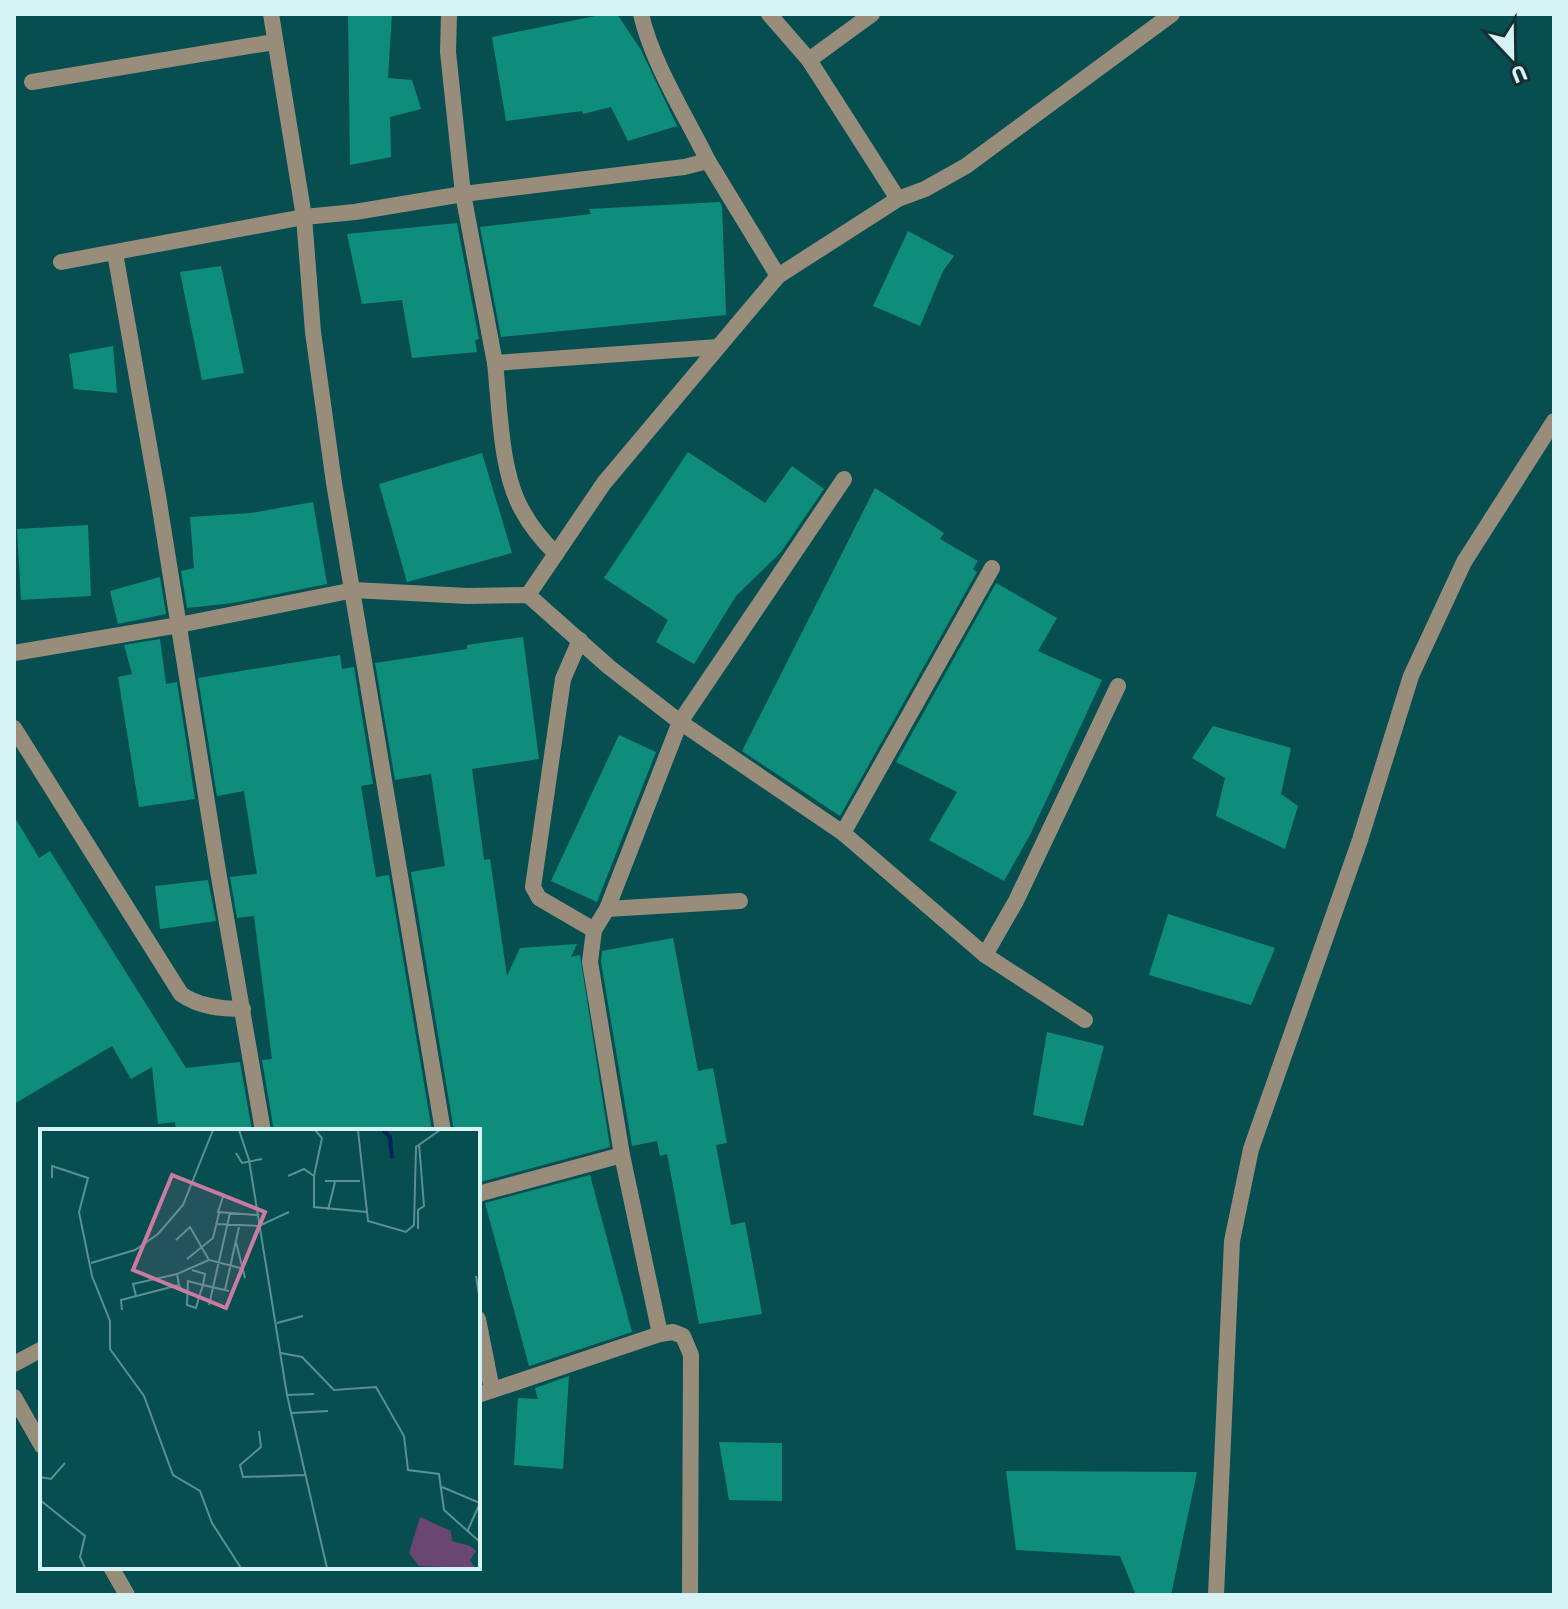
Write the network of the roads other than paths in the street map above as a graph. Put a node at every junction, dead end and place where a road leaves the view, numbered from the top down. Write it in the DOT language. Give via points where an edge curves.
graph roads {
  1 [pos="271,14"];
  2 [pos="449,14"];
  3 [pos="641,14"];
  4 [pos="769,14"];
  5 [pos="872,14"];
  6 [pos="1172,14"];
  7 [pos="274,42"];
  8 [pos="809,60"];
  9 [pos="32,82"];
  10 [pos="708,161"];
  11 [pos="463,194"];
  12 [pos="898,199"];
  13 [pos="304,217"];
  14 [pos="115,253"];
  15 [pos="61,262"];
  16 [pos="778,276"];
  17 [pos="718,347"];
  18 [pos="495,363"];
  19 [pos="1554,421"];
  20 [pos="844,479"];
  21 [pos="556,554"];
  22 [pos="992,568"];
  23 [pos="354,590"];
  24 [pos="528,595"];
  25 [pos="179,625"];
  26 [pos="580,640"];
  27 [pos="14,653"];
  28 [pos="1118,686"];
  29 [pos="680,722"];
  30 [pos="14,728"];
  31 [pos="843,833"];
  32 [pos="740,901"];
  33 [pos="607,909"];
  34 [pos="594,930"];
  35 [pos="985,955"];
  36 [pos="243,1009"];
  37 [pos="1085,1020"];
  38 [pos="263,1129"];
  39 [pos="443,1129"];
  40 [pos="622,1155"];
  41 [pos="480,1193"];
  42 [pos="660,1334"];
  43 [pos="480,1340"];
  44 [pos="40,1350"];
  45 [pos="14,1364"];
  46 [pos="485,1392"];
  47 [pos="14,1397"];
  48 [pos="40,1442"];
  49 [pos="112,1569"];
  50 [pos="127,1595"];
  51 [pos="690,1595"];
  52 [pos="1216,1595"];
  1 -- 7 [label="street"];
  2 -- 11 [label="street"];
  3 -- 10 [label="street"];
  4 -- 8 [label="street"];
  5 -- 8 [label="street"];
  6 -- 12 [label="street" via="966,166"];
  7 -- 9 [label="street"];
  7 -- 13 [label="street"];
  8 -- 12 [label="street"];
  10 -- 11 [label="street"];
  10 -- 16 [label="street"];
  11 -- 13 [label="street"];
  11 -- 18 [label="street"];
  12 -- 16 [label="street"];
  13 -- 14 [label="street"];
  13 -- 23 [label="street" via="313,332"];
  14 -- 15 [label="street"];
  14 -- 25 [label="street"];
  16 -- 17 [label="street"];
  17 -- 18 [label="street"];
  17 -- 21 [label="street" via="604,483"];
  18 -- 21 [label="street" via="510,479 520,508"];
  19 -- 52 [label="street" via="1464,562 1411,676 1251,1149 1232,1241"];
  20 -- 29 [label="street"];
  21 -- 24 [label="street"];
  22 -- 31 [label="street"];
  23 -- 24 [label="street"];
  23 -- 25 [label="street"];
  23 -- 39 [label="street"];
  24 -- 26 [label="street"];
  25 -- 27 [label="street"];
  25 -- 36 [label="street"];
  26 -- 29 [label="street"];
  26 -- 34 [label="street" via="563,679 533,887 539,898"];
  28 -- 35 [label="street"];
  29 -- 31 [label="street"];
  29 -- 33 [label="street"];
  30 -- 36 [label="street" via="181,994 219,1008"];
  31 -- 35 [label="street"];
  32 -- 33 [label="street"];
  33 -- 34 [label="street"];
  34 -- 40 [label="street" via="590,962"];
  35 -- 37 [label="street"];
  36 -- 38 [label="street"];
  40 -- 41 [label="street"];
  40 -- 42 [label="street"];
  42 -- 46 [label="street"];
  42 -- 51 [label="street" via="680,1334 691,1355"];
  43 -- 46 [label="street"];
  44 -- 45 [label="street"];
  47 -- 48 [label="street"];
  49 -- 50 [label="street"];
}
